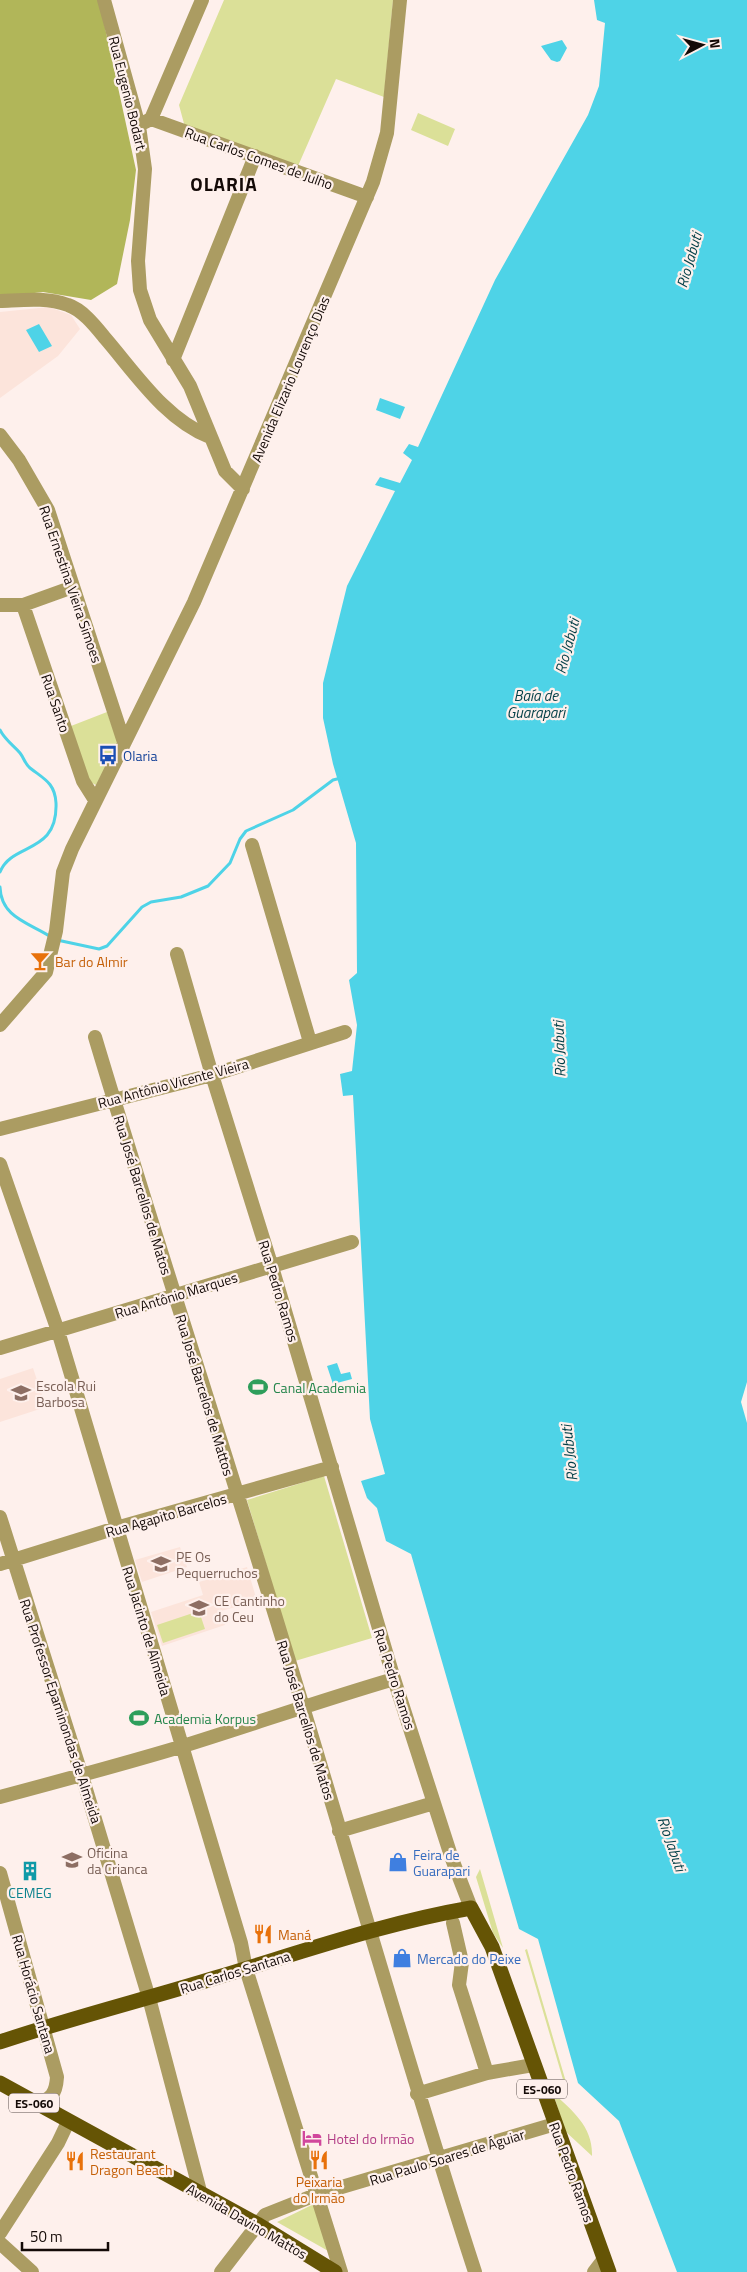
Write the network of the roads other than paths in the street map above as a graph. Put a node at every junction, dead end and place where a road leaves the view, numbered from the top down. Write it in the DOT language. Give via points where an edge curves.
graph roads {
  1 [pos="104,0"];
  2 [pos="202,0"];
  3 [pos="400,0"];
  4 [pos="151,119"];
  5 [pos="139,126"];
  6 [pos="255,156"];
  7 [pos="367,197"];
  8 [pos="0,301"];
  9 [pos="173,360"];
  10 [pos="0,435"];
  11 [pos="210,437"];
  12 [pos="243,489"];
  13 [pos="73,587"];
  14 [pos="0,605"];
  15 [pos="23,605"];
  16 [pos="124,742"];
  17 [pos="95,800"];
  18 [pos="252,845"];
  19 [pos="177,954"];
  20 [pos="0,1025"];
  21 [pos="344,1032"];
  22 [pos="95,1037"];
  23 [pos="310,1042"];
  24 [pos="212,1074"];
  25 [pos="114,1100"];
  26 [pos="0,1129"];
  27 [pos="0,1164"];
  28 [pos="352,1242"];
  29 [pos="272,1267"];
  30 [pos="174,1295"];
  31 [pos="58,1332"];
  32 [pos="0,1348"];
  33 [pos="332,1467"];
  34 [pos="236,1495"];
  35 [pos="0,1517"];
  36 [pos="116,1528"];
  37 [pos="6,1562"];
  38 [pos="394,1678"];
  39 [pos="303,1706"];
  40 [pos="181,1746"];
  41 [pos="82,1776"];
  42 [pos="0,1797"];
  43 [pos="434,1803"];
  44 [pos="339,1831"];
  45 [pos="0,1873"];
  46 [pos="471,1908"];
  47 [pos="453,1923"];
  48 [pos="370,1931"];
  49 [pos="246,1969"];
  50 [pos="149,1998"];
  51 [pos="43,2028"];
  52 [pos="0,2042"];
  53 [pos="533,2065"];
  54 [pos="487,2073"];
  55 [pos="0,2083"];
  56 [pos="417,2094"];
  57 [pos="35,2103"];
  58 [pos="68,2122"];
  59 [pos="555,2124"];
  60 [pos="438,2160"];
  61 [pos="318,2194"];
  62 [pos="201,2195"];
  63 [pos="257,2224"];
  64 [pos="0,2233"];
  65 [pos="0,2243"];
  66 [pos="607,2266"];
  67 [pos="32,2272"];
  68 [pos="221,2272"];
  69 [pos="335,2272"];
  70 [pos="341,2272"];
  71 [pos="475,2272"];
  72 [pos="594,2272"];
  1 -- 5 [label="street, Rua Eugenio Bodart"];
  2 -- 4 [label="street"];
  3 -- 7 [label="street, Avenida Elizario Lourenço Dias" via="387,133"];
  4 -- 5 [label="street"];
  4 -- 6 [label="street, Rua Carlos Comes de Julho"];
  5 -- 9 [label="street, Rua Eugenio Bodart" via="145,169 138,261 140,290 150,320"];
  6 -- 7 [label="street, Rua Carlos Comes de Julho"];
  6 -- 9 [label="street"];
  7 -- 12 [label="street, Avenida Elizario Lourenço Dias"];
  8 -- 11 [label="street" via="46,299 71,306 91,322 165,407 191,429"];
  9 -- 11 [label="street, Rua Eugenio Bodart" via="190,386"];
  10 -- 13 [label="street, Rua Ernestina Vieira Simoes" via="19,460 48,510"];
  11 -- 12 [label="street, Rua Eugenio Bodart" via="225,471"];
  12 -- 16 [label="street, Avenida Elizario Lourenço Dias" via="194,602"];
  13 -- 15 [label="street"];
  13 -- 16 [label="street, Rua Ernestina Vieira Simoes"];
  14 -- 15 [label="street"];
  15 -- 17 [label="street, Rua Santo" via="83,781"];
  16 -- 17 [label="street"];
  17 -- 20 [label="street" via="63,872 56,931 46,972"];
  18 -- 23 [label="street"];
  19 -- 24 [label="street, Rua Pedro Ramos"];
  21 -- 23 [label="street, Rua Antônio Vicente Vieira"];
  22 -- 25 [label="street, Rua José Barcellos de Matos"];
  23 -- 24 [label="street, Rua Antônio Vicente Vieira"];
  24 -- 25 [label="street, Rua Antônio Vicente Vieira"];
  24 -- 29 [label="street, Rua Pedro Ramos"];
  25 -- 26 [label="street, Rua Antônio Vicente Vieira"];
  25 -- 30 [label="street, Rua José Barcellos de Matos"];
  27 -- 31 [label="street, Rua Jacinto de Almeida"];
  28 -- 29 [label="street, Rua Antônio Marques"];
  29 -- 30 [label="street, Rua Antônio Marques"];
  29 -- 33 [label="street, Rua Pedro Ramos"];
  30 -- 31 [label="street, Rua Antônio Marques"];
  30 -- 34 [label="street, Rua José Barcelos de Mattos"];
  31 -- 32 [label="street, Rua Antônio Marques"];
  31 -- 36 [label="street, Rua Jacinto de Almeida"];
  33 -- 34 [label="street, Rua Agapito Barcelos"];
  33 -- 38 [label="street, Rua Pedro Ramos"];
  34 -- 36 [label="street, Rua Agapito Barcelos"];
  34 -- 39 [label="street, Rua José Barcellos de Matos"];
  35 -- 37 [label="street, Rua Professor Epaminondas de Almeida"];
  36 -- 37 [label="street, Rua Agapito Barcelos"];
  36 -- 40 [label="street, Rua Jacinto de Almeida"];
  37 -- 41 [label="street, Rua Professor Epaminondas de Almeida"];
  38 -- 39 [label="street"];
  38 -- 43 [label="street, Rua Pedro Ramos"];
  39 -- 40 [label="street"];
  39 -- 44 [label="street, Rua José Barcellos de Matos"];
  40 -- 41 [label="street"];
  40 -- 49 [label="street, Rua Jacinto de Almeida"];
  41 -- 42 [label="street"];
  41 -- 50 [label="street, Rua Professor Epaminondas de Almeida"];
  43 -- 44 [label="street"];
  43 -- 46 [label="street, Rua Pedro Ramos"];
  44 -- 48 [label="street, Rua José Barcellos de Matos"];
  45 -- 51 [label="street, Rua Horácio Santana"];
  46 -- 48 [label="main road, Rua Carlos Santana"];
  46 -- 53 [label="main road, Rua Pedro Ramos / ES-060" via="492,1947"];
  47 -- 54 [label="street" via="462,1962 459,1985"];
  48 -- 49 [label="main road, Rua Carlos Santana"];
  48 -- 56 [label="street, Rua José Barcellos de Matos"];
  49 -- 50 [label="main road, Rua Carlos Santana"];
  49 -- 61 [label="street, Rua Jacinto de Almeida"];
  50 -- 51 [label="main road, Rua Carlos Santana"];
  50 -- 62 [label="street, Rua Professor Epaminondas de Almeida"];
  51 -- 52 [label="main road, Rua Carlos Santana"];
  51 -- 57 [label="street, Rua Horácio Santana" via="57,2085 51,2098"];
  53 -- 54 [label="street"];
  53 -- 59 [label="main road, Rua Pedro Ramos / ES-060"];
  54 -- 56 [label="street"];
  55 -- 57 [label="main road, Avenida Davino Mattos / ES-060"];
  56 -- 60 [label="street, Rua José Barcellos de Matos"];
  57 -- 58 [label="main road, Avenida Davino Mattos / ES-060"];
  58 -- 62 [label="main road, Avenida Davino Mattos / ES-060"];
  58 -- 64 [label="street"];
  59 -- 60 [label="street, Rua Paulo Soares de Águiar"];
  59 -- 66 [label="main road, Rua Pedro Ramos / ES-060"];
  60 -- 61 [label="street, Rua Paulo Soares de Águiar"];
  60 -- 71 [label="street, Rua José Barcellos de Matos"];
  61 -- 63 [label="street, Rua Paulo Soares de Águiar" via="265,2215"];
  61 -- 70 [label="street, Rua Jacinto de Almeida"];
  62 -- 63 [label="main road, Avenida Davino Mattos / ES-060"];
  63 -- 68 [label="street, Rua Paulo Soares de Águiar"];
  63 -- 69 [label="main road, Avenida Davino Mattos / ES-060"];
  65 -- 67 [label="street"];
  66 -- 72 [label="street"];
}
